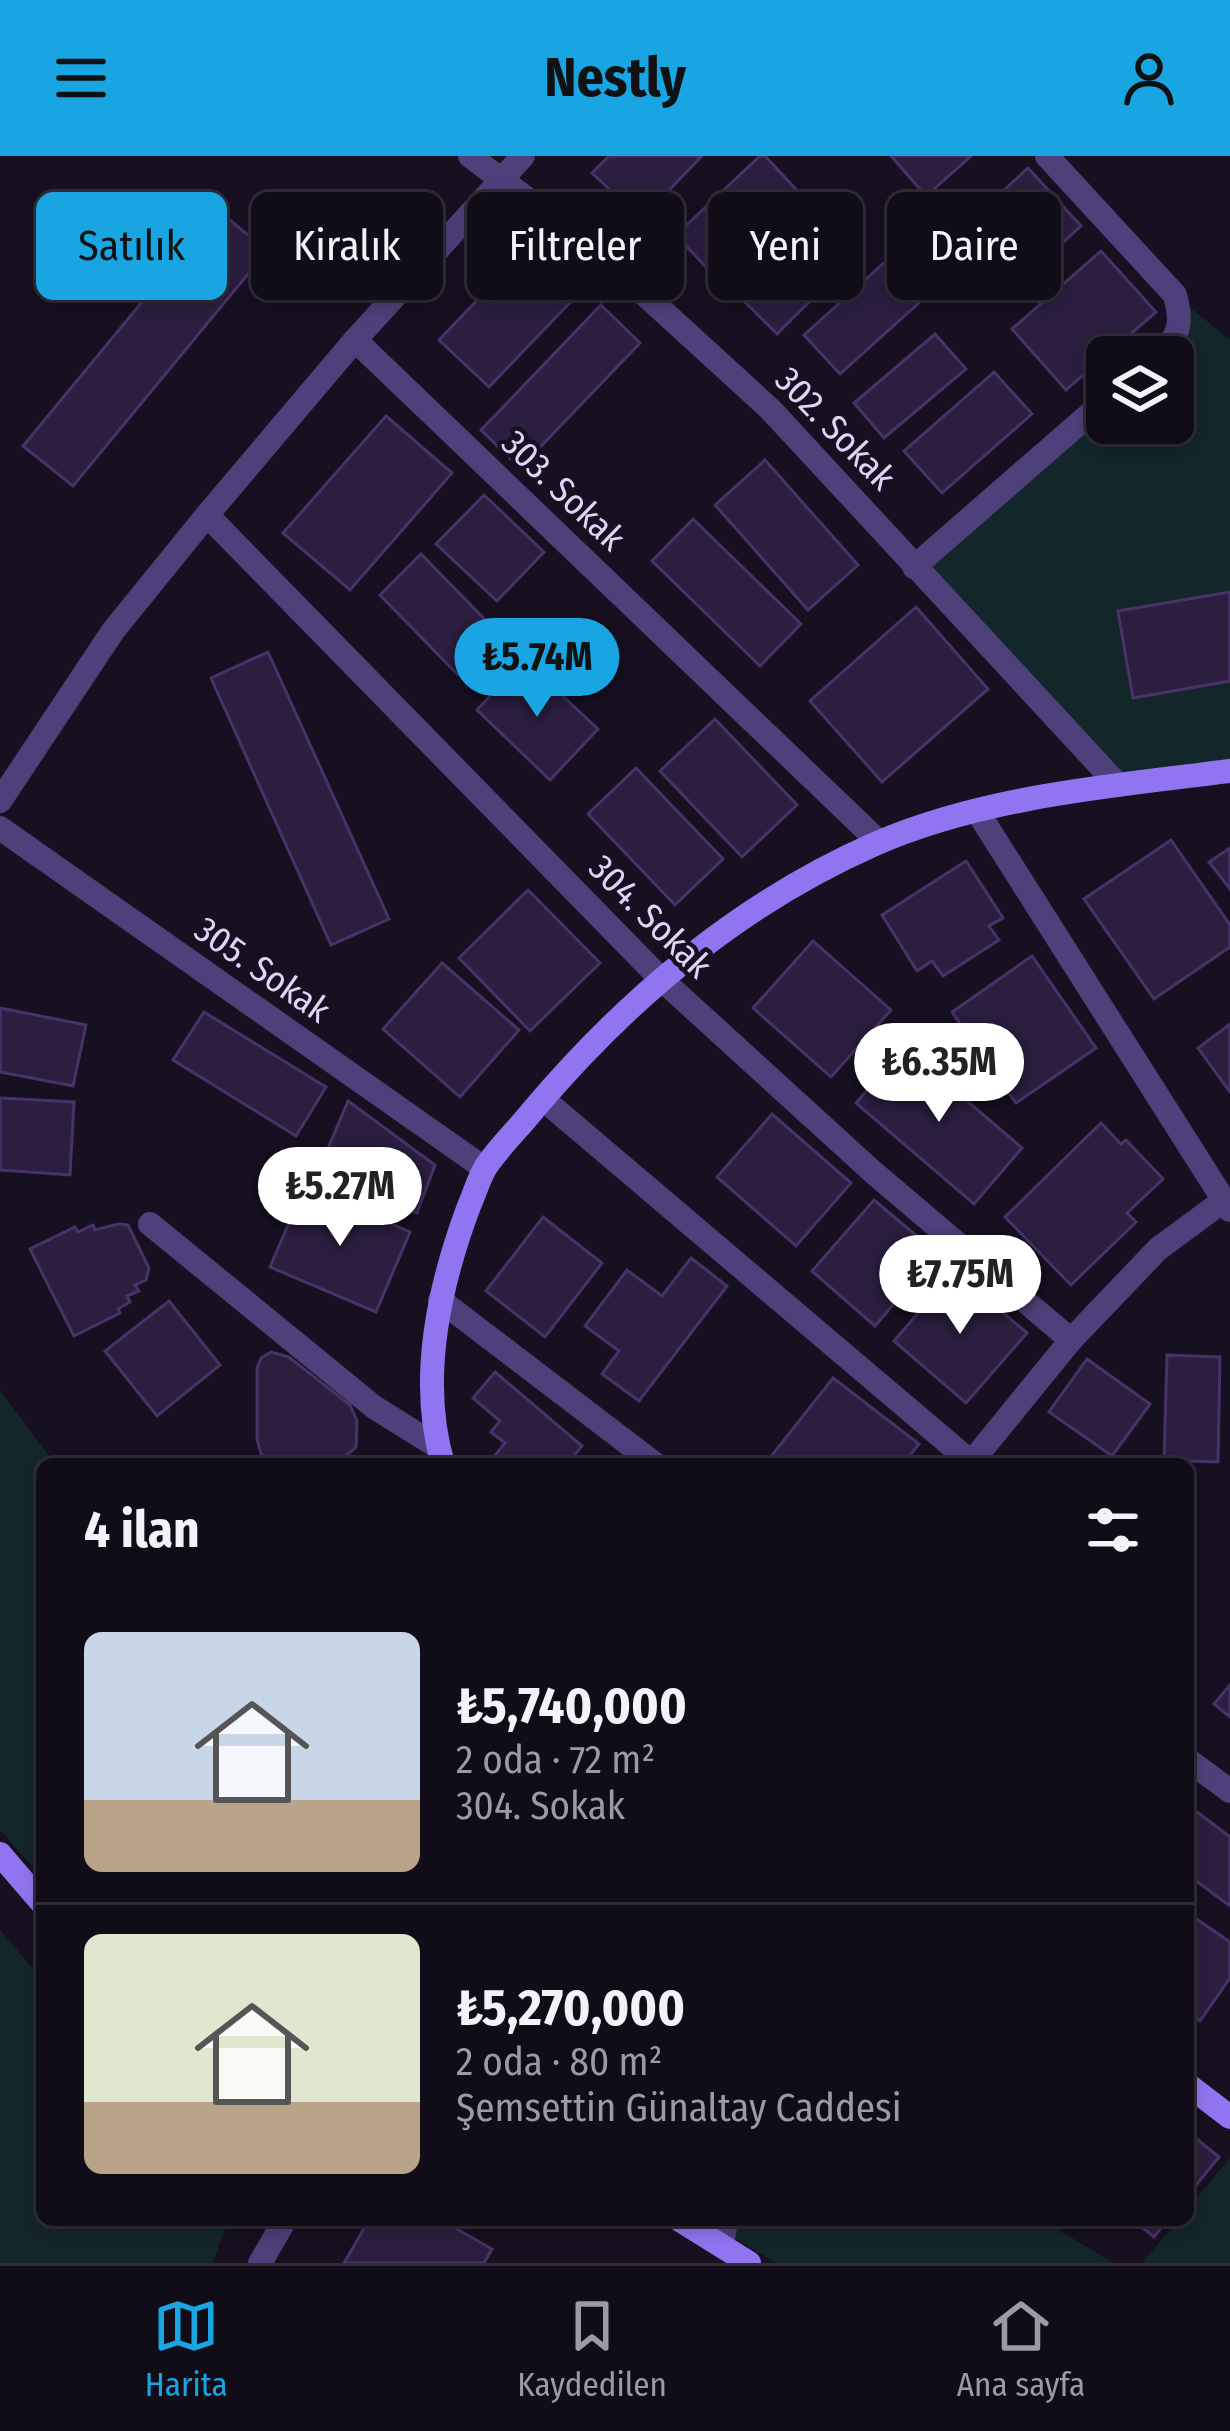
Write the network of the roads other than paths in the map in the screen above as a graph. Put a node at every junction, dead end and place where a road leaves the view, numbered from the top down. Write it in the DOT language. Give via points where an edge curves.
graph roads {
  1 [pos="470,156"];
  2 [pos="523,156"];
  3 [pos="1047,156"];
  4 [pos="500,179"];
  5 [pos="1178,336"];
  6 [pos="355,340"];
  7 [pos="1086,417"];
  8 [pos="207,514"];
  9 [pos="914,567"];
  10 [pos="1230,771"];
  11 [pos="1118,785"];
  12 [pos="0,801"];
  13 [pos="977,811"];
  14 [pos="0,828"];
  15 [pos="879,842"];
  16 [pos="660,978"];
  17 [pos="543,1099"];
  18 [pos="484,1168"];
  19 [pos="1226,1206"];
  20 [pos="150,1224"];
  21 [pos="440,1300"];
  22 [pos="1071,1340"];
  23 [pos="441,1456"];
  24 [pos="647,1458"];
  25 [pos="965,1458"];
  26 [pos="975,1458"];
  27 [pos="1194,1764"];
  28 [pos="1230,1791"];
  29 [pos="0,1854"];
  30 [pos="36,1896"];
  31 [pos="1194,2090"];
  32 [pos="1230,2117"];
  33 [pos="282,2226"];
  34 [pos="724,2232"];
  35 [pos="260,2263"];
  36 [pos="749,2263"];
  1 -- 4 [label="street, 302. Sokak"];
  2 -- 4 [label="street"];
  3 -- 5 [label="street" via="1175,295"];
  4 -- 6 [label="street"];
  4 -- 9 [label="street, 302. Sokak" via="598,252 771,410"];
  6 -- 8 [label="street"];
  6 -- 15 [label="street, 303. Sokak"];
  7 -- 9 [label="street"];
  8 -- 12 [label="street" via="113,631"];
  8 -- 16 [label="street, 304. Sokak"];
  9 -- 11 [label="street, 302. Sokak"];
  10 -- 11 [label="street"];
  11 -- 13 [label="street"];
  13 -- 15 [label="street"];
  13 -- 19 [label="street"];
  14 -- 18 [label="street, 305. Sokak"];
  15 -- 16 [label="street" via="749,913"];
  16 -- 17 [label="street"];
  16 -- 22 [label="street, 304. Sokak"];
  17 -- 18 [label="street"];
  17 -- 25 [label="street"];
  18 -- 21 [label="street"];
  19 -- 22 [label="street" via="1158,1249"];
  20 -- 23 [label="street"];
  21 -- 23 [label="street" via="432,1365"];
  21 -- 24 [label="street"];
  22 -- 26 [label="street"];
  27 -- 28 [label="street"];
  29 -- 30 [label="street"];
  31 -- 32 [label="street"];
  33 -- 35 [label="street"];
  34 -- 36 [label="street"];
}
